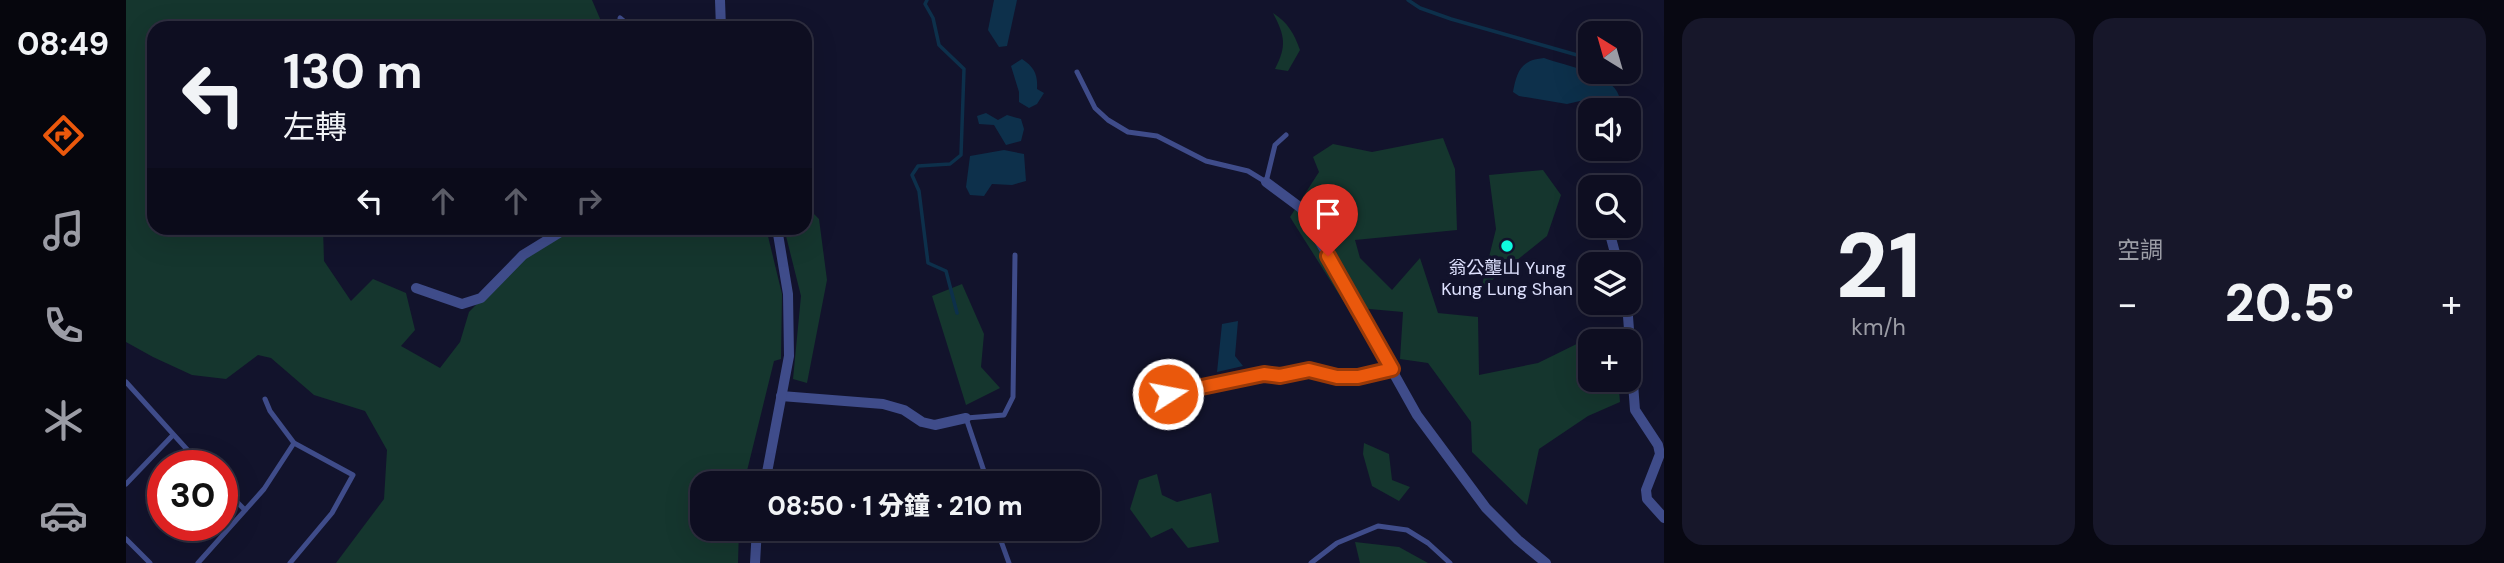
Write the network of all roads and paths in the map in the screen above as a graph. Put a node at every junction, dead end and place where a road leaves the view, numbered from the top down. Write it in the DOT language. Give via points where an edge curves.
graph roads {
  1 [pos="720,0"];
  2 [pos="620,18"];
  3 [pos="624,21"];
  4 [pos="720,21"];
  5 [pos="1077,72"];
  6 [pos="1286,135"];
  7 [pos="1266,182"];
  8 [pos="556,235"];
  9 [pos="778,235"];
  10 [pos="1611,239"];
  11 [pos="1615,252"];
  12 [pos="1015,255"];
  13 [pos="416,288"];
  14 [pos="1629,315"];
  15 [pos="1392,369"];
  16 [pos="126,382"];
  17 [pos="1168,394"];
  18 [pos="781,396"];
  19 [pos="265,399"];
  20 [pos="967,418"];
  21 [pos="173,435"];
  22 [pos="294,443"];
  23 [pos="187,450"];
  24 [pos="767,471"];
  25 [pos="984,471"];
  26 [pos="126,484"];
  27 [pos="238,503"];
  28 [pos="245,510"];
  29 [pos="1664,518"];
  30 [pos="126,538"];
  31 [pos="756,541"];
  32 [pos="1001,541"];
  33 [pos="150,563"];
  34 [pos="198,563"];
  35 [pos="290,563"];
  36 [pos="755,563"];
  37 [pos="1009,563"];
  38 [pos="1311,563"];
  39 [pos="1450,563"];
  40 [pos="1546,563"];
  1 -- 4 [label="street"];
  2 -- 3 [label="lane"];
  5 -- 7 [label="lane" via="1095,108 1128,132 1157,136 1206,161 1248,171"];
  6 -- 7 [label="lane" via="1275,145"];
  7 -- 15 [label="street" via="1301,208"];
  8 -- 13 [label="street" via="523,255 481,298 462,304"];
  9 -- 18 [label="street" via="788,294 789,356"];
  10 -- 11 [label="street"];
  12 -- 20 [label="lane" via="1013,397 1004,415"];
  14 -- 29 [label="street" via="1635,410 1660,454 1646,489 1647,499"];
  15 -- 17 [label="street" via="1358,377 1309,370 1264,374"];
  15 -- 40 [label="street" via="1417,415 1486,509"];
  16 -- 21 [label="lane"];
  18 -- 20 [label="street" via="884,404 935,425"];
  18 -- 24 [label="street"];
  19 -- 22 [label="lane"];
  20 -- 25 [label="lane"];
  21 -- 23 [label="lane"];
  21 -- 26 [label="lane"];
  22 -- 28 [label="lane"];
  22 -- 35 [label="lane" via="353,475 332,513"];
  27 -- 28 [label="lane"];
  28 -- 34 [label="lane"];
  30 -- 33 [label="lane"];
  31 -- 36 [label="street"];
  32 -- 37 [label="lane"];
  38 -- 39 [label="lane" via="1337,542 1378,526 1407,530"];
}
